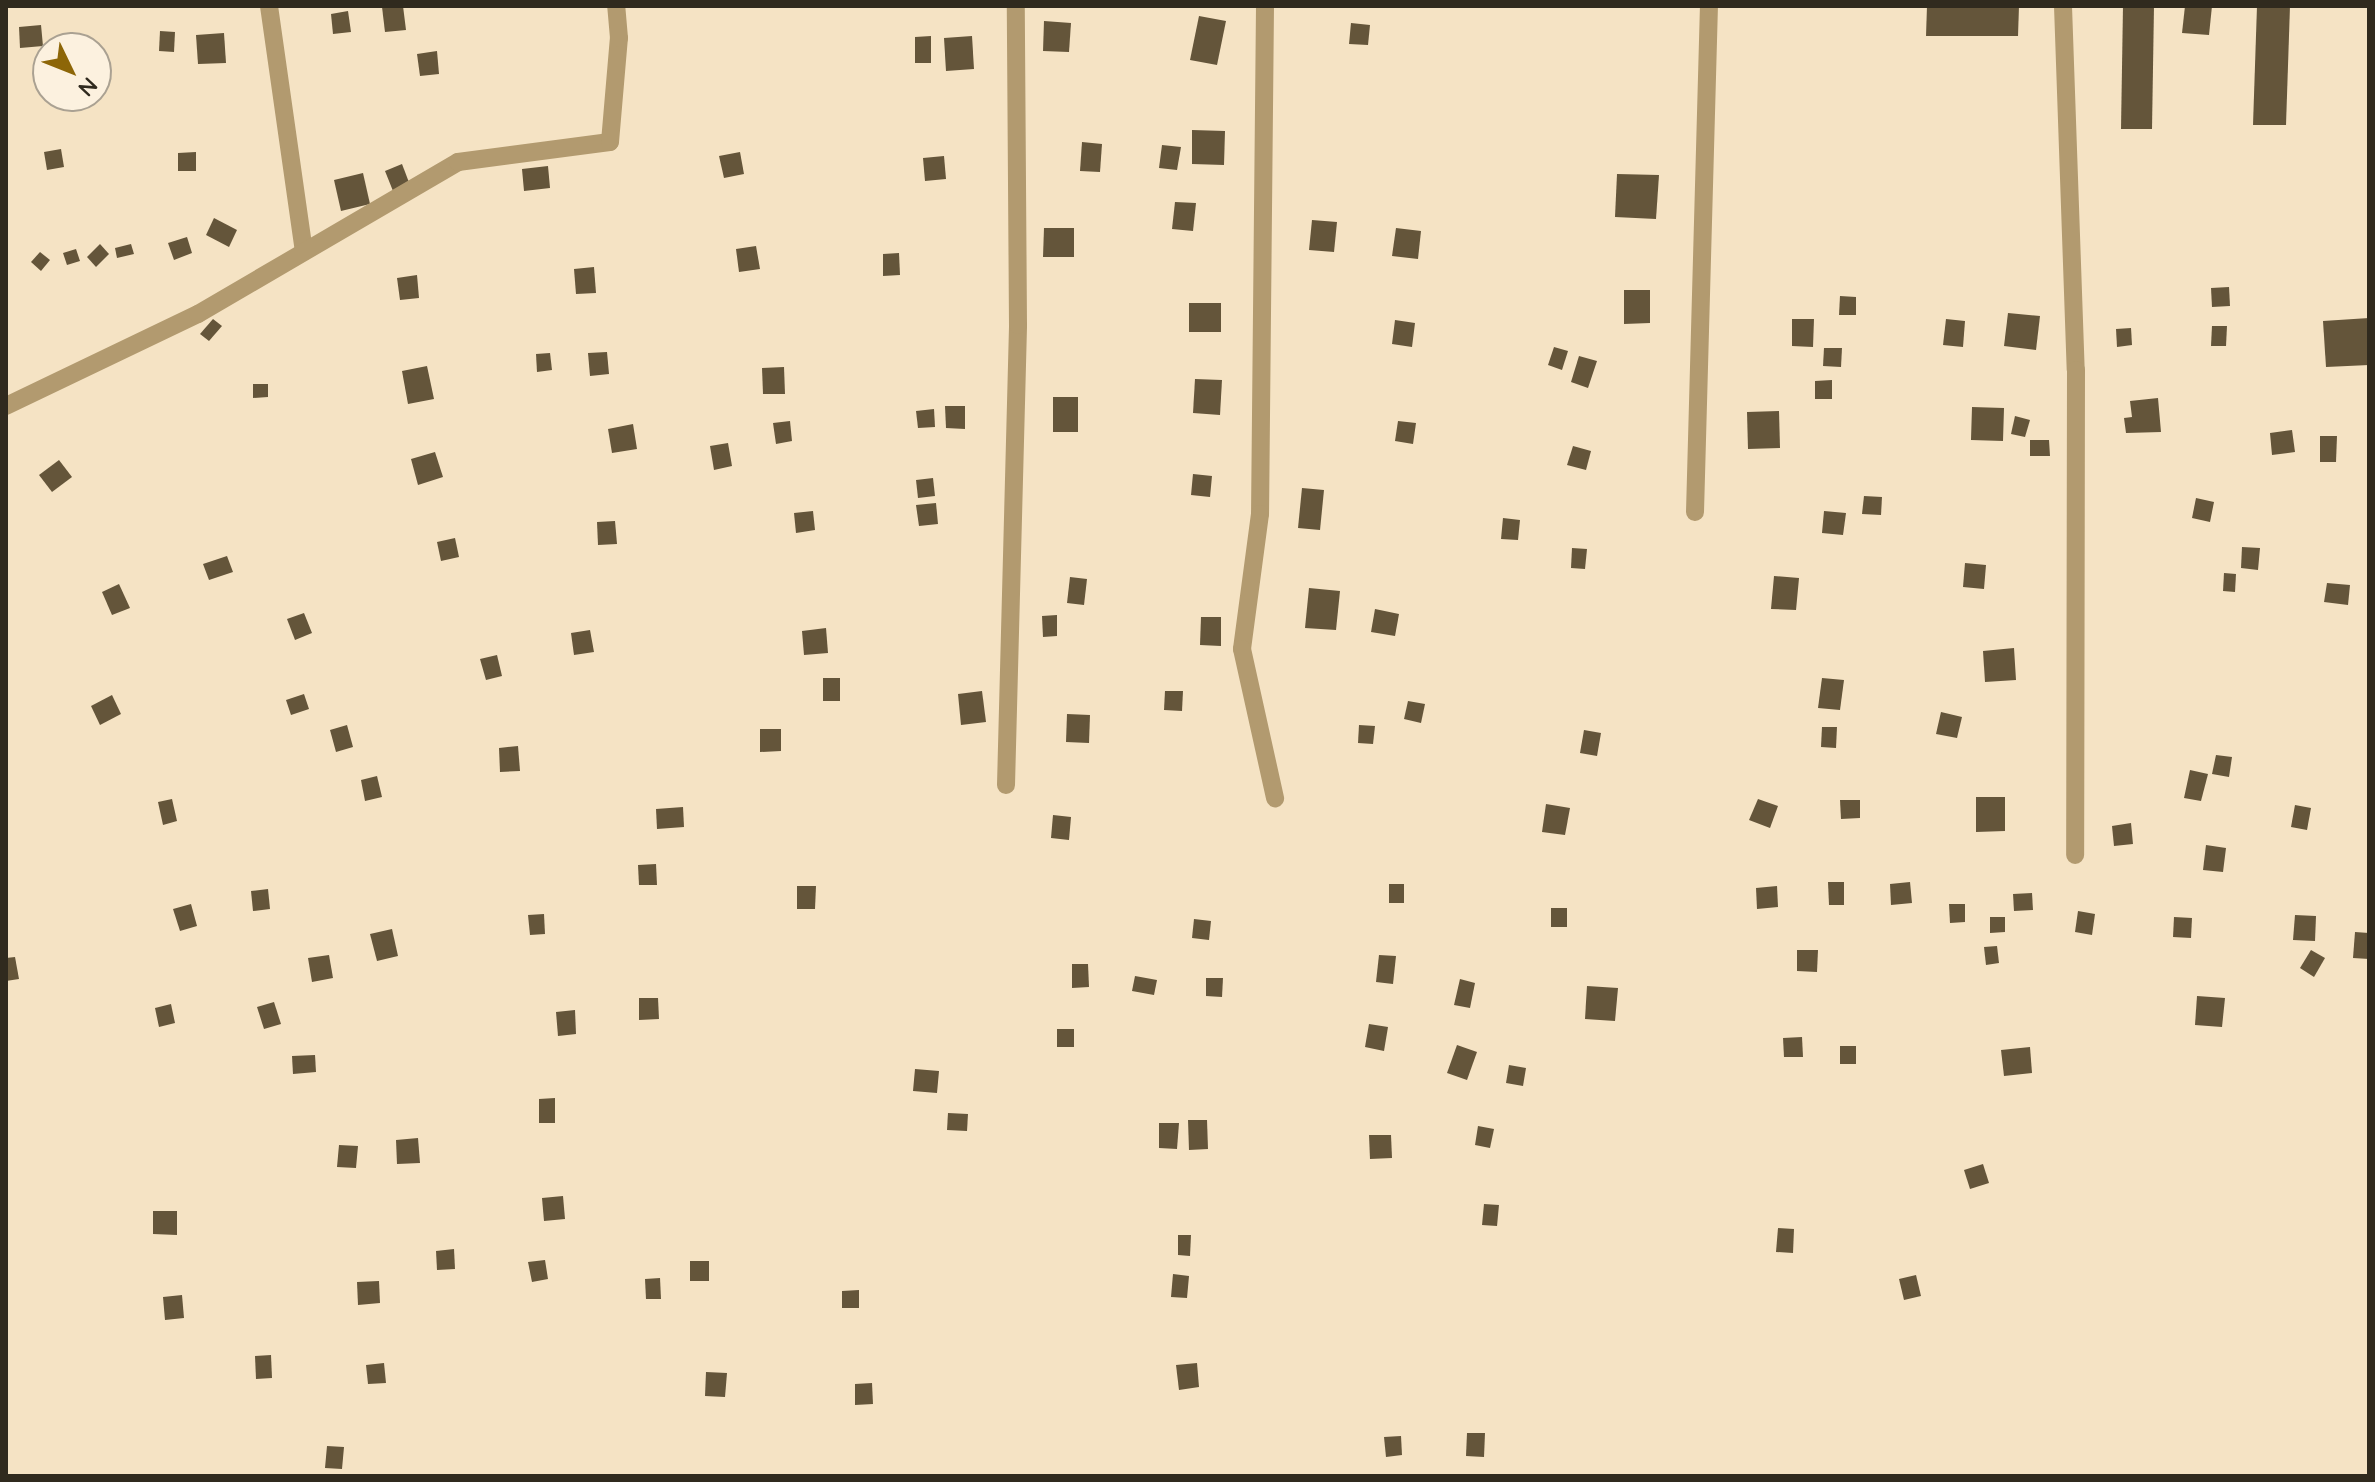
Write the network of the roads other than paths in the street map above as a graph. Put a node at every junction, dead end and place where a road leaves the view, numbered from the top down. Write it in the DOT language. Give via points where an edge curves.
graph roads {
  1 [pos="269,6"];
  2 [pos="616,6"];
  3 [pos="1016,6"];
  4 [pos="1265,6"];
  5 [pos="1709,6"];
  6 [pos="2063,6"];
  7 [pos="304,252"];
  8 [pos="6,406"];
  9 [pos="1695,512"];
  10 [pos="1006,785"];
  11 [pos="1275,798"];
  12 [pos="2075,855"];
  1 -- 7 [label="street"];
  2 -- 7 [label="street" via="619,38 610,142 458,162"];
  3 -- 10 [label="street" via="1018,325"];
  4 -- 11 [label="street" via="1260,514 1242,649"];
  5 -- 9 [label="street"];
  6 -- 12 [label="street" via="2076,370"];
  7 -- 8 [label="street" via="198,314"];
}
